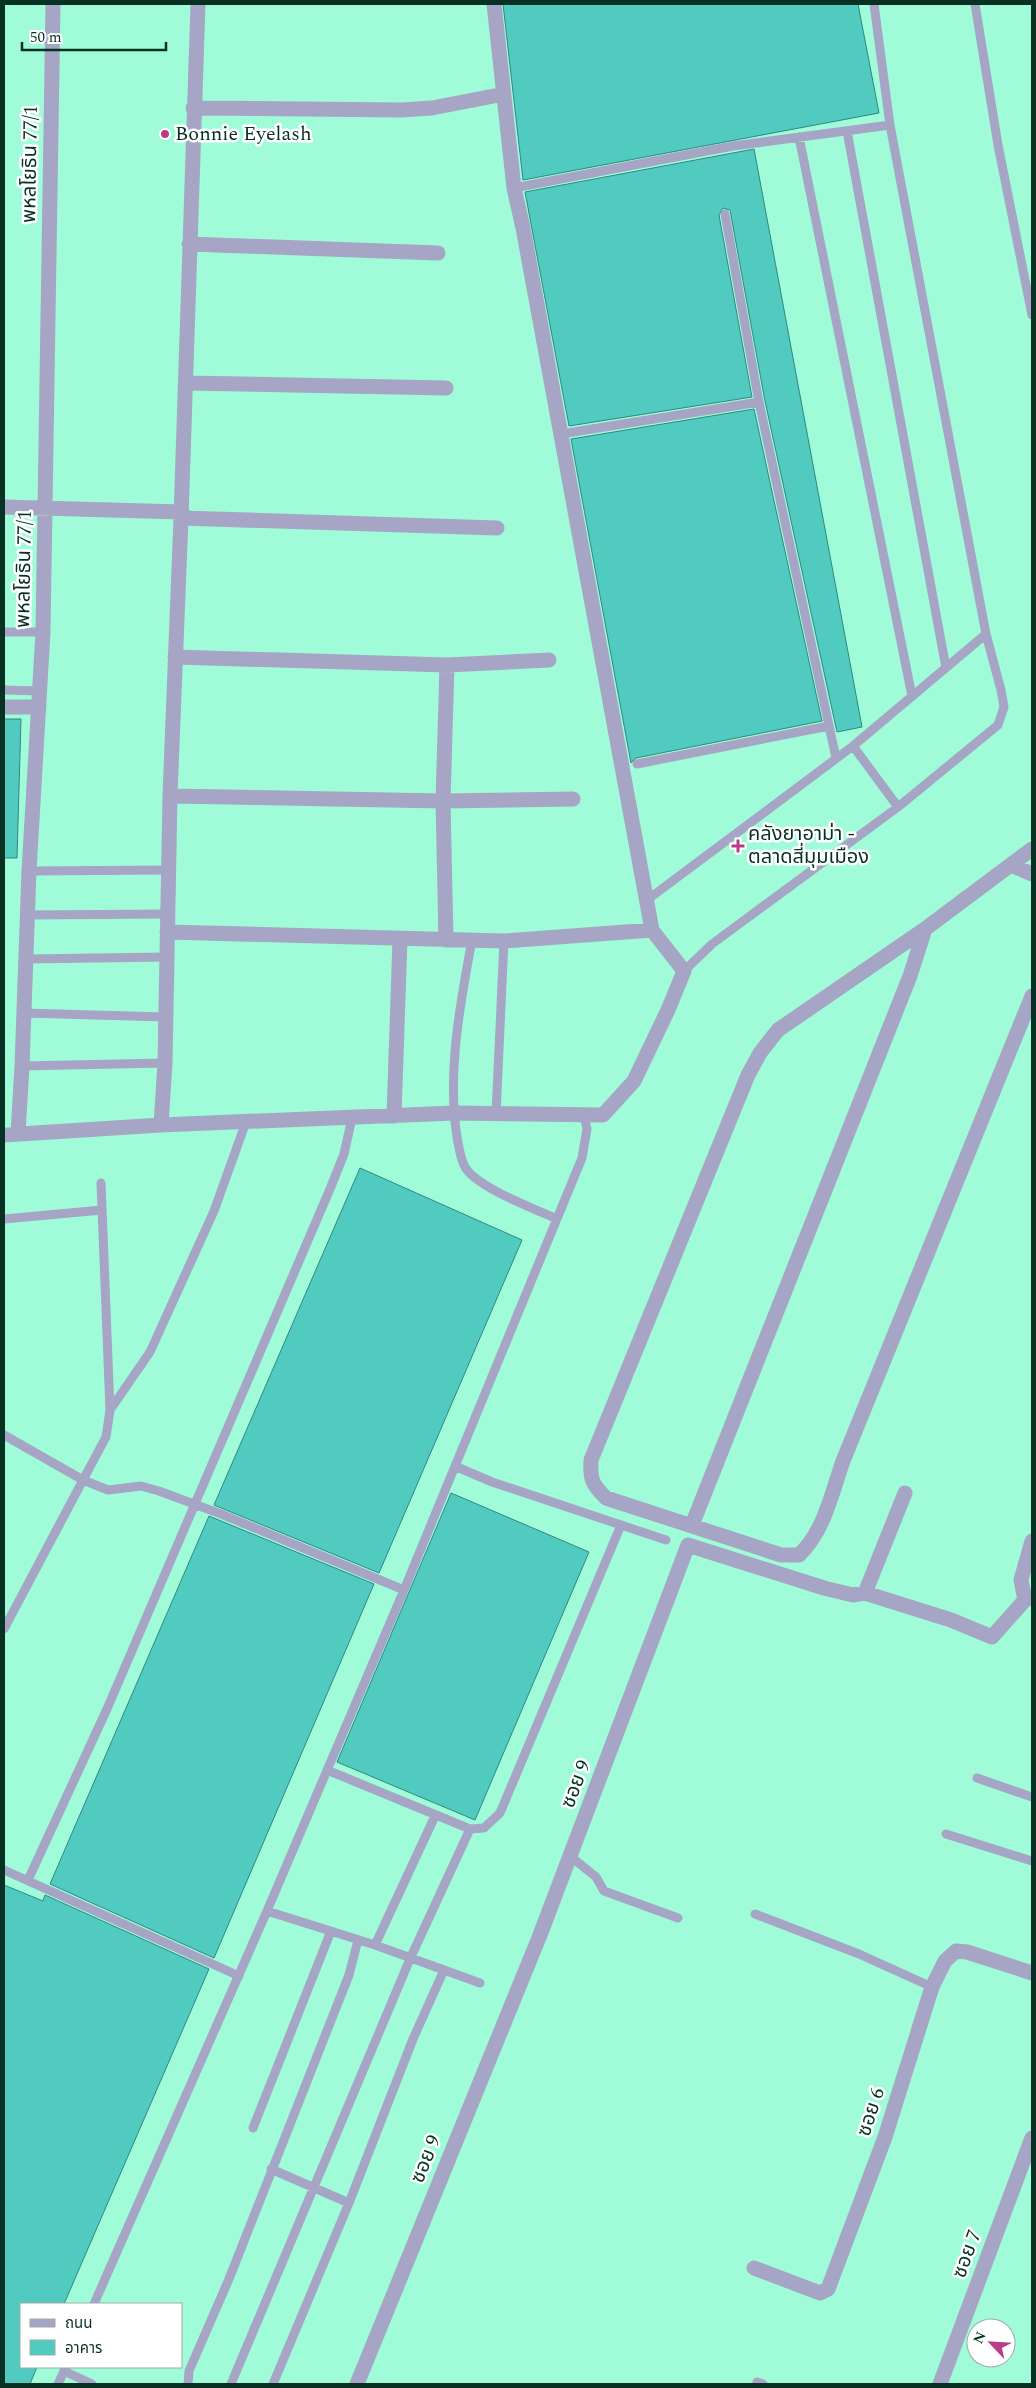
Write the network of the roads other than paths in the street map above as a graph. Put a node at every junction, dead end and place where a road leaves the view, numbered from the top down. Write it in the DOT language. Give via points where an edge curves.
graph roads {
  1 [pos="53,4"];
  2 [pos="198,4"];
  3 [pos="494,4"];
  4 [pos="874,4"];
  5 [pos="976,4"];
  6 [pos="504,94"];
  7 [pos="193,108"];
  8 [pos="890,125"];
  9 [pos="847,131"];
  10 [pos="799,137"];
  11 [pos="514,188"];
  12 [pos="725,214"];
  13 [pos="189,244"];
  14 [pos="438,253"];
  15 [pos="1032,315"];
  16 [pos="186,383"];
  17 [pos="446,388"];
  18 [pos="759,402"];
  19 [pos="561,434"];
  20 [pos="4,507"];
  21 [pos="45,508"];
  22 [pos="181,515"];
  23 [pos="497,528"];
  24 [pos="4,632"];
  25 [pos="43,632"];
  26 [pos="986,634"];
  27 [pos="174,657"];
  28 [pos="549,660"];
  29 [pos="447,665"];
  30 [pos="946,668"];
  31 [pos="4,690"];
  32 [pos="40,691"];
  33 [pos="912,696"];
  34 [pos="4,707"];
  35 [pos="39,707"];
  36 [pos="830,726"];
  37 [pos="853,746"];
  38 [pos="836,758"];
  39 [pos="637,764"];
  40 [pos="170,796"];
  41 [pos="573,799"];
  42 [pos="443,801"];
  43 [pos="898,807"];
  44 [pos="1032,849"];
  45 [pos="1011,865"];
  46 [pos="168,870"];
  47 [pos="29,871"];
  48 [pos="1032,874"];
  49 [pos="647,900"];
  50 [pos="168,914"];
  51 [pos="27,916"];
  52 [pos="925,929"];
  53 [pos="652,930"];
  54 [pos="167,932"];
  55 [pos="400,939"];
  56 [pos="446,940"];
  57 [pos="472,940"];
  58 [pos="504,941"];
  59 [pos="167,957"];
  60 [pos="25,959"];
  61 [pos="684,971"];
  62 [pos="1032,996"];
  63 [pos="23,1013"];
  64 [pos="166,1017"];
  65 [pos="165,1063"];
  66 [pos="22,1066"];
  67 [pos="454,1113"];
  68 [pos="496,1114"];
  69 [pos="584,1115"];
  70 [pos="394,1116"];
  71 [pos="352,1118"];
  72 [pos="246,1122"];
  73 [pos="160,1125"];
  74 [pos="11,1134"];
  75 [pos="101,1183"];
  76 [pos="102,1210"];
  77 [pos="4,1219"];
  78 [pos="557,1219"];
  79 [pos="110,1410"];
  80 [pos="4,1435"];
  81 [pos="456,1467"];
  82 [pos="83,1480"];
  83 [pos="905,1493"];
  84 [pos="194,1504"];
  85 [pos="621,1525"];
  86 [pos="692,1525"];
  87 [pos="666,1540"];
  88 [pos="1032,1542"];
  89 [pos="404,1590"];
  90 [pos="865,1593"];
  91 [pos="1028,1598"];
  92 [pos="4,1629"];
  93 [pos="327,1770"];
  94 [pos="977,1778"];
  95 [pos="1032,1797"];
  96 [pos="435,1816"];
  97 [pos="470,1829"];
  98 [pos="946,1834"];
  99 [pos="570,1856"];
  100 [pos="1032,1861"];
  101 [pos="4,1870"];
  102 [pos="28,1880"];
  103 [pos="267,1911"];
  104 [pos="755,1914"];
  105 [pos="678,1918"];
  106 [pos="331,1931"];
  107 [pos="358,1940"];
  108 [pos="375,1945"];
  109 [pos="410,1958"];
  110 [pos="444,1970"];
  111 [pos="1032,1974"];
  112 [pos="238,1976"];
  113 [pos="480,1983"];
  114 [pos="932,1988"];
  115 [pos="254,2128"];
  116 [pos="1032,2138"];
  117 [pos="271,2169"];
  118 [pos="314,2187"];
  119 [pos="349,2203"];
  120 [pos="754,2268"];
  121 [pos="94,2303"];
  122 [pos="65,2369"];
  123 [pos="58,2384"];
  124 [pos="92,2384"];
  125 [pos="188,2384"];
  126 [pos="231,2384"];
  127 [pos="273,2384"];
  128 [pos="357,2384"];
  129 [pos="940,2384"];
  1 -- 21 [label="street, พหลโยธิน 77/1"];
  2 -- 7 [label="street"];
  3 -- 6 [label="street"];
  4 -- 8 [label="lane"];
  5 -- 15 [label="lane" via="998,145"];
  6 -- 7 [label="street" via="432,108 402,110"];
  6 -- 11 [label="street"];
  7 -- 13 [label="street"];
  8 -- 9 [label="lane"];
  8 -- 26 [label="lane"];
  9 -- 10 [label="lane"];
  9 -- 30 [label="lane"];
  10 -- 11 [label="lane" via="733,146"];
  10 -- 33 [label="lane"];
  11 -- 19 [label="street"];
  12 -- 18 [label="lane"];
  13 -- 14 [label="street"];
  13 -- 16 [label="street"];
  16 -- 17 [label="street"];
  16 -- 22 [label="street"];
  18 -- 19 [label="lane"];
  18 -- 36 [label="lane"];
  19 -- 49 [label="street"];
  20 -- 21 [label="street"];
  21 -- 22 [label="street"];
  21 -- 25 [label="street, พหลโยธิน 77/1"];
  22 -- 23 [label="street"];
  22 -- 27 [label="street"];
  24 -- 25 [label="lane"];
  25 -- 32 [label="street, พหลโยธิน 77/1"];
  26 -- 30 [label="lane"];
  26 -- 43 [label="lane" via="1003,698 1004,707 998,725"];
  27 -- 29 [label="street"];
  27 -- 40 [label="street"];
  28 -- 29 [label="street"];
  29 -- 42 [label="street"];
  30 -- 33 [label="lane"];
  31 -- 32 [label="lane"];
  32 -- 35 [label="street, พหลโยธิน 77/1"];
  33 -- 37 [label="lane"];
  34 -- 35 [label="street"];
  35 -- 47 [label="street, พหลโยธิน 77/1"];
  36 -- 38 [label="lane"];
  36 -- 39 [label="lane"];
  37 -- 38 [label="lane"];
  37 -- 43 [label="lane"];
  38 -- 49 [label="lane"];
  40 -- 42 [label="street"];
  40 -- 46 [label="street"];
  41 -- 42 [label="street"];
  42 -- 56 [label="street"];
  43 -- 61 [label="lane" via="712,944"];
  44 -- 45 [label="street"];
  45 -- 48 [label="street"];
  45 -- 52 [label="street"];
  46 -- 47 [label="lane"];
  46 -- 50 [label="street"];
  47 -- 51 [label="street, พหลโยธิน 77/1"];
  49 -- 53 [label="street"];
  50 -- 51 [label="lane"];
  50 -- 54 [label="street"];
  51 -- 60 [label="street, พหลโยธิน 77/1"];
  52 -- 86 [label="street" via="910,976"];
  52 -- 86 [label="street" via="778,1030 760,1052 591,1460 590,1477 606,1498"];
  53 -- 58 [label="street"];
  53 -- 61 [label="street"];
  54 -- 55 [label="street"];
  54 -- 59 [label="street"];
  55 -- 56 [label="street"];
  55 -- 70 [label="street"];
  56 -- 57 [label="street"];
  57 -- 58 [label="street"];
  57 -- 67 [label="lane" via="457,1041"];
  58 -- 68 [label="lane"];
  59 -- 60 [label="lane"];
  59 -- 64 [label="street"];
  60 -- 63 [label="street, พหลโยธิน 77/1"];
  61 -- 69 [label="street" via="634,1081 603,1115"];
  62 -- 86 [label="street" via="809,1545 799,1555 781,1555"];
  63 -- 64 [label="lane"];
  63 -- 66 [label="street, พหลโยธิน 77/1"];
  64 -- 65 [label="street"];
  65 -- 66 [label="lane"];
  65 -- 73 [label="street"];
  66 -- 74 [label="street, พหลโยธิน 77/1"];
  67 -- 68 [label="street"];
  67 -- 70 [label="street"];
  67 -- 78 [label="lane" via="459,1150 465,1167 477,1180"];
  68 -- 69 [label="street"];
  69 -- 78 [label="lane" via="587,1129 582,1158"];
  70 -- 71 [label="street"];
  71 -- 72 [label="street"];
  71 -- 84 [label="lane" via="344,1154 330,1190"];
  72 -- 73 [label="street"];
  72 -- 79 [label="lane" via="214,1211 150,1352"];
  73 -- 74 [label="street"];
  75 -- 76 [label="lane"];
  76 -- 77 [label="lane"];
  76 -- 79 [label="lane"];
  78 -- 81 [label="lane"];
  79 -- 82 [label="lane" via="106,1437"];
  80 -- 82 [label="lane"];
  81 -- 85 [label="lane"];
  81 -- 89 [label="lane"];
  82 -- 84 [label="lane" via="108,1490 145,1487"];
  82 -- 92 [label="lane"];
  83 -- 90 [label="street"];
  84 -- 89 [label="lane"];
  84 -- 102 [label="lane" via="107,1709"];
  85 -- 87 [label="lane"];
  85 -- 97 [label="lane" via="500,1812 484,1828"];
  88 -- 91 [label="street" via="1021,1580"];
  89 -- 93 [label="lane"];
  90 -- 91 [label="street, ซอย 9" via="951,1620 992,1637"];
  90 -- 99 [label="street, ซอย 9" via="853,1595 824,1588 688,1545"];
  93 -- 96 [label="lane"];
  93 -- 103 [label="lane"];
  94 -- 95 [label="lane"];
  96 -- 97 [label="lane"];
  96 -- 108 [label="lane"];
  97 -- 109 [label="lane"];
  98 -- 100 [label="lane"];
  99 -- 105 [label="lane" via="596,1877 604,1892"];
  99 -- 128 [label="street, ซอย 9"];
  101 -- 102 [label="lane"];
  102 -- 112 [label="lane"];
  103 -- 106 [label="lane"];
  103 -- 112 [label="lane"];
  104 -- 114 [label="lane" via="859,1954"];
  106 -- 107 [label="lane"];
  106 -- 115 [label="lane"];
  107 -- 108 [label="lane"];
  107 -- 117 [label="lane" via="349,1975"];
  108 -- 109 [label="lane"];
  109 -- 110 [label="lane"];
  109 -- 118 [label="lane"];
  110 -- 113 [label="lane"];
  110 -- 119 [label="lane" via="413,2039"];
  111 -- 114 [label="street, ซอย 6" via="956,1951 945,1961"];
  112 -- 121 [label="lane"];
  114 -- 120 [label="street, ซอย 6" via="885,2137 828,2289 820,2293"];
  116 -- 129 [label="street, ซอย 7"];
  117 -- 118 [label="lane"];
  117 -- 125 [label="lane" via="189,2371"];
  118 -- 119 [label="lane"];
  118 -- 126 [label="lane"];
  119 -- 127 [label="lane"];
  122 -- 123 [label="lane"];
  122 -- 124 [label="lane"];
}
